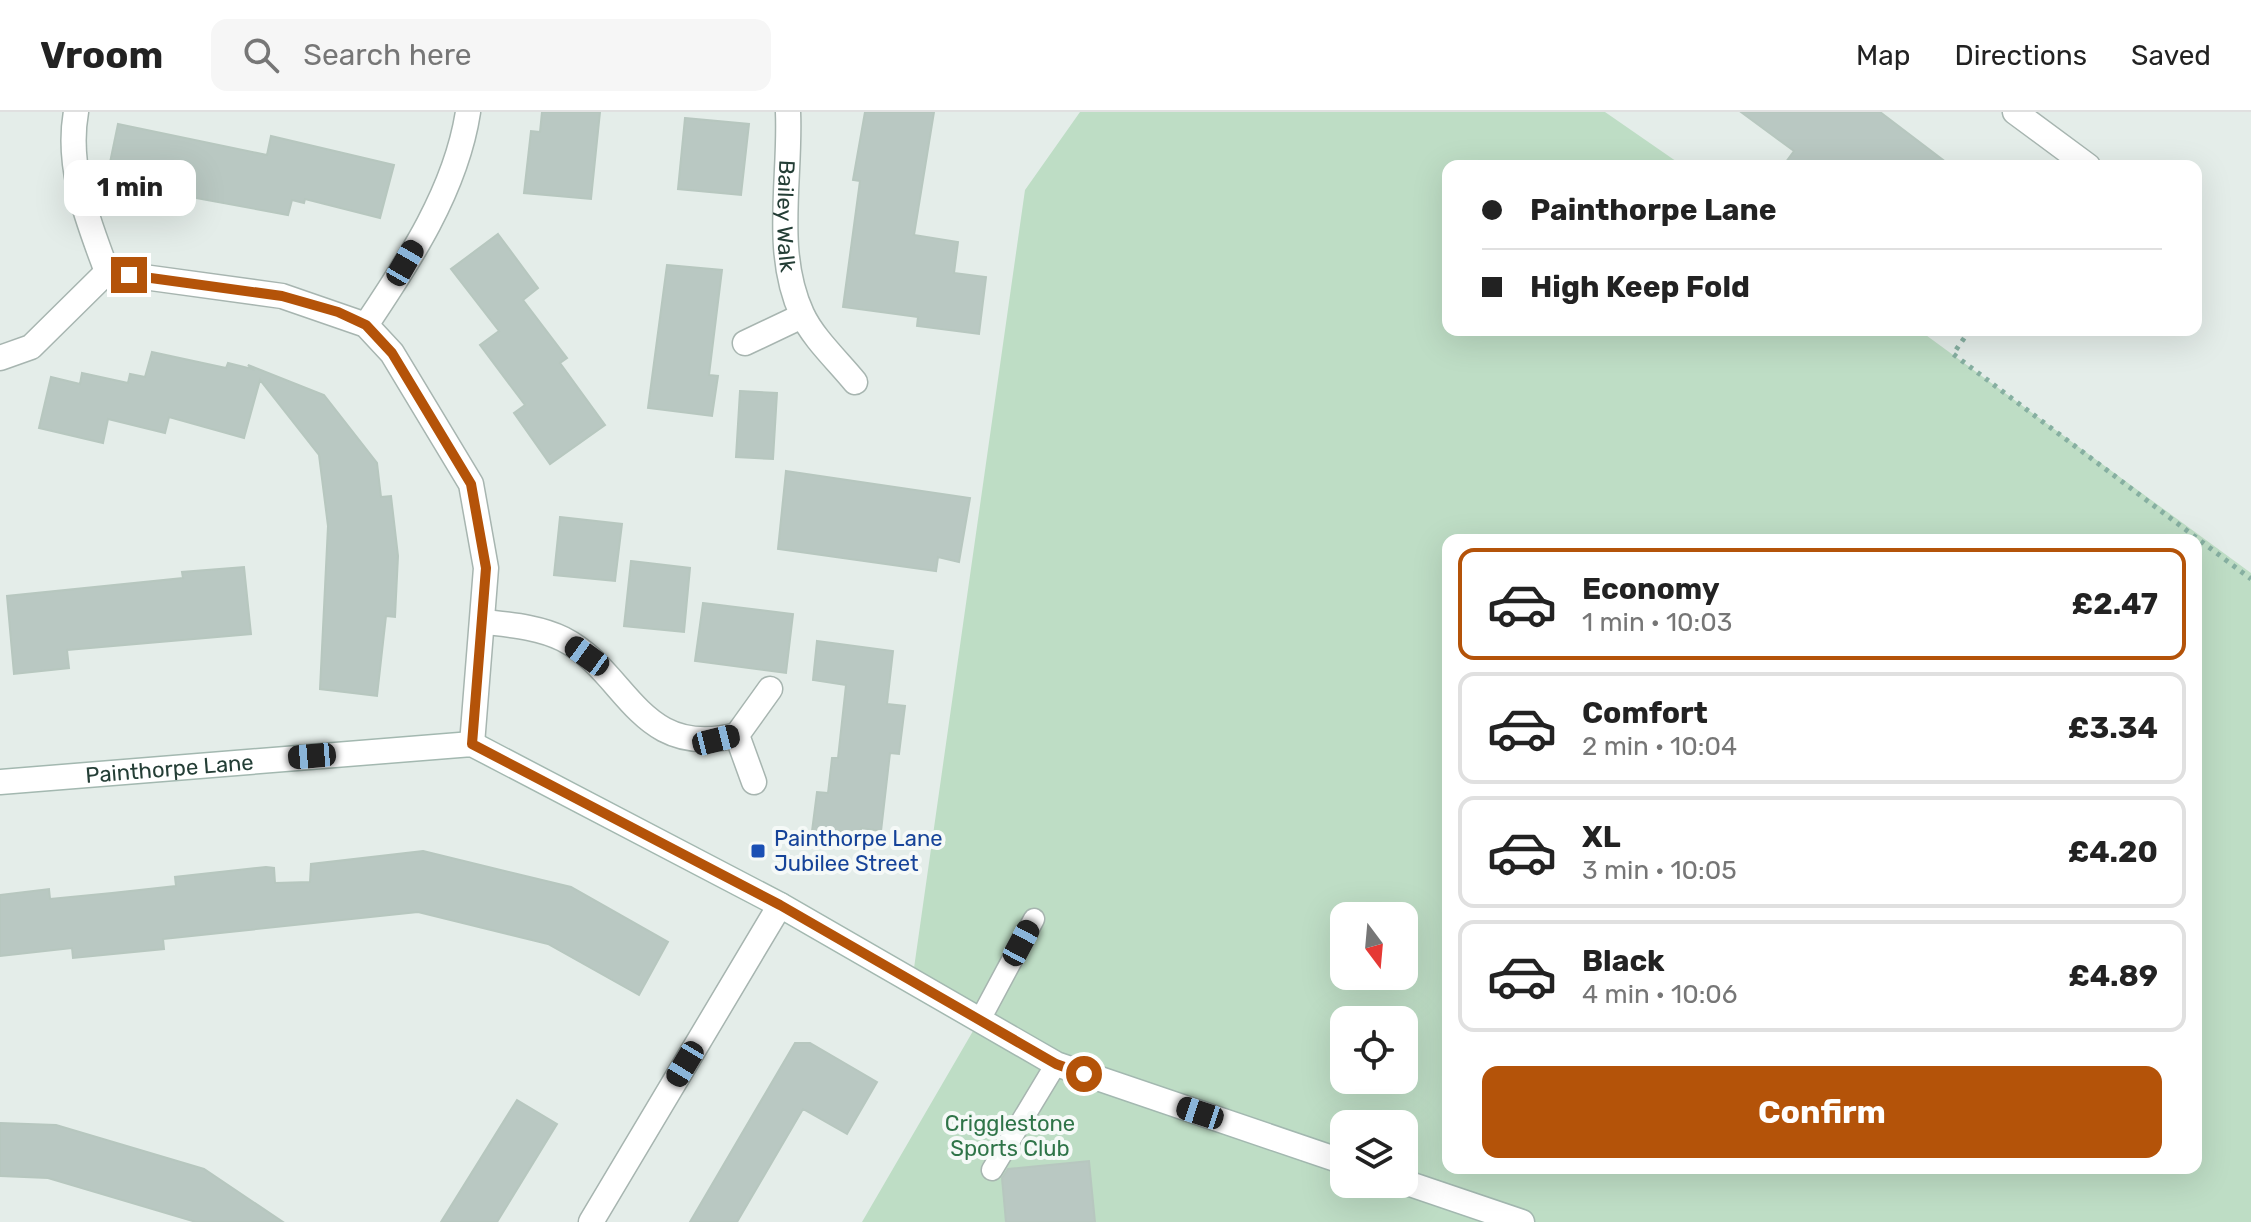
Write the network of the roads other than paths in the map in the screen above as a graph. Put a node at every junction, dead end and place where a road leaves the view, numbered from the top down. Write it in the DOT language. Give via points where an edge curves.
graph roads {
  1 [pos="76,112"];
  2 [pos="468,112"];
  3 [pos="788,112"];
  4 [pos="2015,112"];
  5 [pos="2080,160"];
  6 [pos="107,272"];
  7 [pos="802,316"];
  8 [pos="366,325"];
  9 [pos="745,343"];
  10 [pos="0,358"];
  11 [pos="855,382"];
  12 [pos="485,622"];
  13 [pos="770,689"];
  14 [pos="737,735"];
  15 [pos="472,744"];
  16 [pos="0,782"];
  17 [pos="754,782"];
  18 [pos="780,905"];
  19 [pos="1034,919"];
  20 [pos="981,1018"];
  21 [pos="1056,1064"];
  22 [pos="1330,1157"];
  23 [pos="992,1170"];
  24 [pos="1418,1187"];
  25 [pos="591,1222"];
  26 [pos="1522,1222"];
  1 -- 6 [label="street" via="71,142 78,188"];
  2 -- 8 [label="street" via="448,185"];
  3 -- 7 [label="street, Bailey Walk" via="785,234 790,278"];
  4 -- 5 [label="street"];
  6 -- 8 [label="street" via="282,296"];
  6 -- 10 [label="street" via="31,347"];
  7 -- 9 [label="street"];
  7 -- 11 [label="street, Bailey Walk"];
  8 -- 12 [label="street" via="392,353 471,484 486,568"];
  12 -- 14 [label="street" via="564,639 646,719 692,738"];
  12 -- 15 [label="street"];
  13 -- 14 [label="street"];
  14 -- 17 [label="street"];
  15 -- 16 [label="street, Painthorpe Lane"];
  15 -- 18 [label="street"];
  18 -- 20 [label="street"];
  18 -- 25 [label="street"];
  19 -- 20 [label="lane"];
  20 -- 21 [label="street"];
  21 -- 22 [label="street"];
  21 -- 23 [label="lane"];
  24 -- 26 [label="street"];
}
